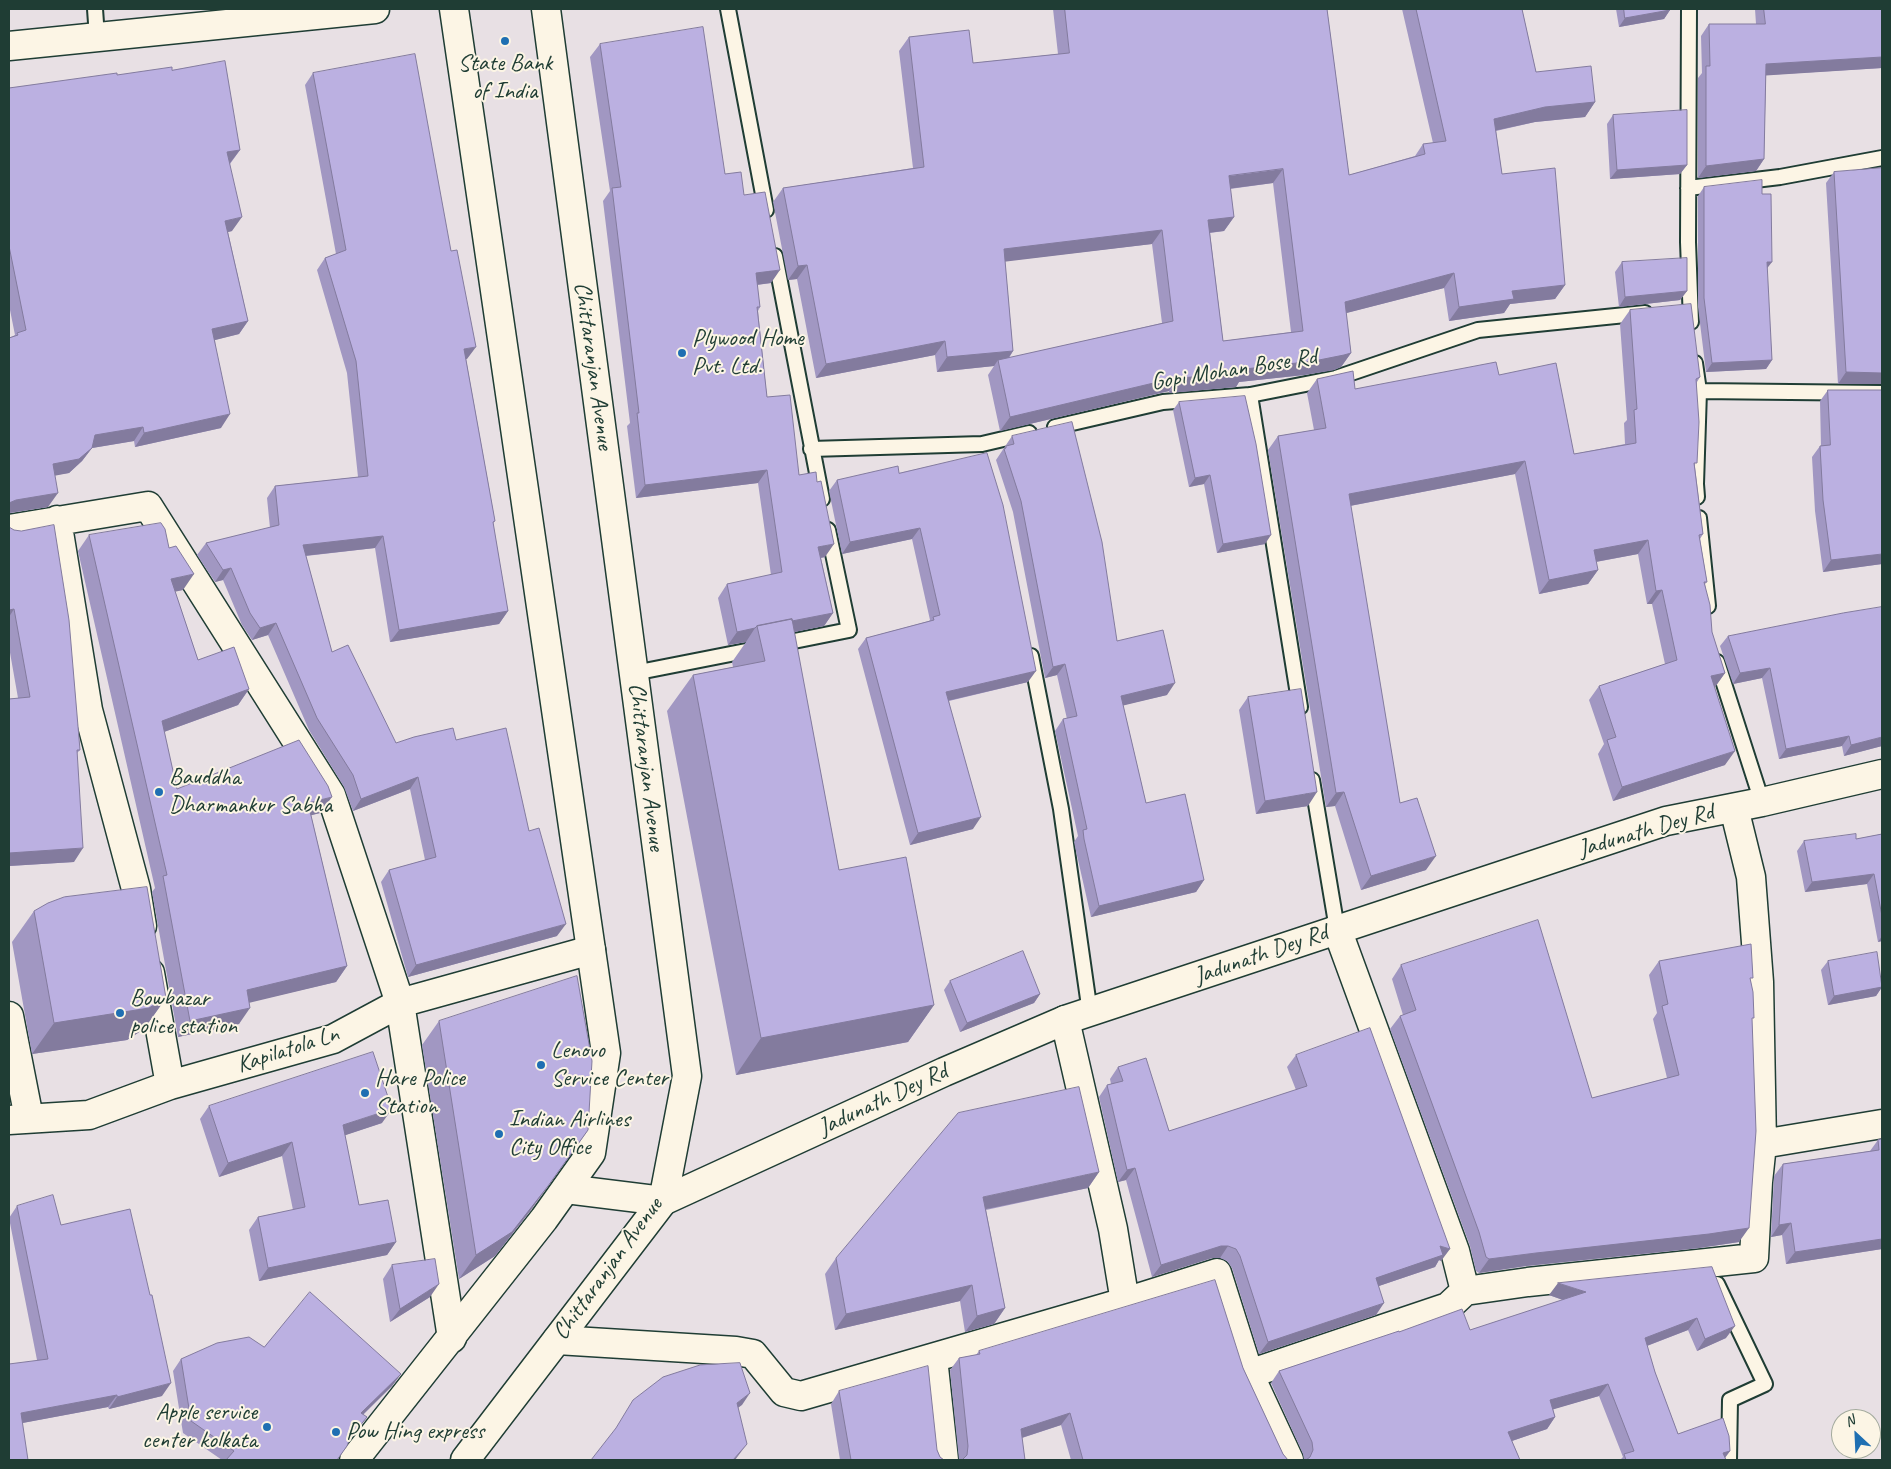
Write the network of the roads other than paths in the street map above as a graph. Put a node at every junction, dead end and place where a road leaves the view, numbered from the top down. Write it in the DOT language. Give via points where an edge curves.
graph roads {
  1 [pos="95,9"];
  2 [pos="375,9"];
  3 [pos="454,9"];
  4 [pos="546,9"];
  5 [pos="728,9"];
  6 [pos="1689,9"];
  7 [pos="96,37"];
  8 [pos="9,46"];
  9 [pos="1882,158"];
  10 [pos="1688,188"];
  11 [pos="769,224"];
  12 [pos="772,243"];
  13 [pos="1660,311"];
  14 [pos="1699,391"];
  15 [pos="1882,393"];
  16 [pos="1250,395"];
  17 [pos="811,449"];
  18 [pos="57,520"];
  19 [pos="9,528"];
  20 [pos="1708,617"];
  21 [pos="1029,645"];
  22 [pos="1711,645"];
  23 [pos="634,673"];
  24 [pos="1303,724"];
  25 [pos="1309,762"];
  26 [pos="1882,774"];
  27 [pos="1762,802"];
  28 [pos="1734,808"];
  29 [pos="1337,929"];
  30 [pos="590,950"];
  31 [pos="400,1003"];
  32 [pos="9,1016"];
  33 [pos="1078,1016"];
  34 [pos="170,1085"];
  35 [pos="19,1119"];
  36 [pos="1882,1124"];
  37 [pos="1762,1144"];
  38 [pos="566,1189"];
  39 [pos="662,1201"];
  40 [pos="1708,1264"];
  41 [pos="1465,1292"];
  42 [pos="1125,1302"];
  43 [pos="452,1338"];
  44 [pos="557,1340"];
  45 [pos="933,1358"];
  46 [pos="1249,1374"];
  47 [pos="354,1460"];
  48 [pos="465,1460"];
  49 [pos="944,1460"];
  50 [pos="1289,1460"];
  51 [pos="1729,1460"];
  1 -- 7 [label="lane"];
  2 -- 7 [label="street"];
  3 -- 30 [label="street"];
  4 -- 23 [label="street, Chittaranjan Avenue"];
  5 -- 11 [label="lane"];
  6 -- 10 [label="lane"];
  7 -- 8 [label="street"];
  9 -- 10 [label="lane" via="1780,177"];
  10 -- 14 [label="lane" via="1684,309 1693,340"];
  12 -- 17 [label="lane"];
  13 -- 16 [label="lane, Gopi Mohan Bose Rd" via="1478,330 1336,378"];
  14 -- 15 [label="lane"];
  14 -- 20 [label="lane" via="1696,484"];
  16 -- 17 [label="lane, Gopi Mohan Bose Rd" via="1162,402 983,449"];
  16 -- 24 [label="lane"];
  17 -- 23 [label="lane" via="849,630"];
  18 -- 19 [label="street"];
  18 -- 31 [label="street" via="148,506 331,795"];
  18 -- 34 [label="street" via="88,710 136,889"];
  21 -- 33 [label="lane" via="1061,809"];
  22 -- 27 [label="lane"];
  23 -- 39 [label="street, Chittaranjan Avenue" via="687,1076"];
  25 -- 29 [label="lane"];
  26 -- 27 [label="street, Jadunath Dey Rd"];
  27 -- 28 [label="street, Jadunath Dey Rd"];
  28 -- 29 [label="street, Jadunath Dey Rd" via="1666,821"];
  28 -- 37 [label="street" via="1751,877 1759,982"];
  29 -- 33 [label="street, Jadunath Dey Rd"];
  29 -- 41 [label="street" via="1455,1251"];
  30 -- 31 [label="street, Kapilatola Ln"];
  30 -- 38 [label="street" via="606,1053 591,1153"];
  31 -- 34 [label="street, Kapilatola Ln" via="333,1039"];
  31 -- 43 [label="street"];
  32 -- 35 [label="street"];
  33 -- 39 [label="street, Jadunath Dey Rd" via="944,1072"];
  33 -- 42 [label="street"];
  34 -- 35 [label="street, Kapilatola Ln" via="88,1115"];
  36 -- 37 [label="street"];
  37 -- 40 [label="street" via="1754,1258"];
  38 -- 39 [label="street"];
  38 -- 43 [label="street"];
  39 -- 44 [label="street, Chittaranjan Avenue"];
  40 -- 41 [label="street" via="1528,1282"];
  40 -- 51 [label="lane" via="1765,1384 1730,1400"];
  41 -- 46 [label="street" via="1448,1307"];
  42 -- 45 [label="street"];
  42 -- 46 [label="street" via="1217,1273"];
  43 -- 47 [label="street"];
  44 -- 45 [label="street" via="753,1354 784,1392 801,1396"];
  44 -- 48 [label="street, Chittaranjan Avenue"];
  45 -- 49 [label="street"];
  46 -- 50 [label="street"];
}
